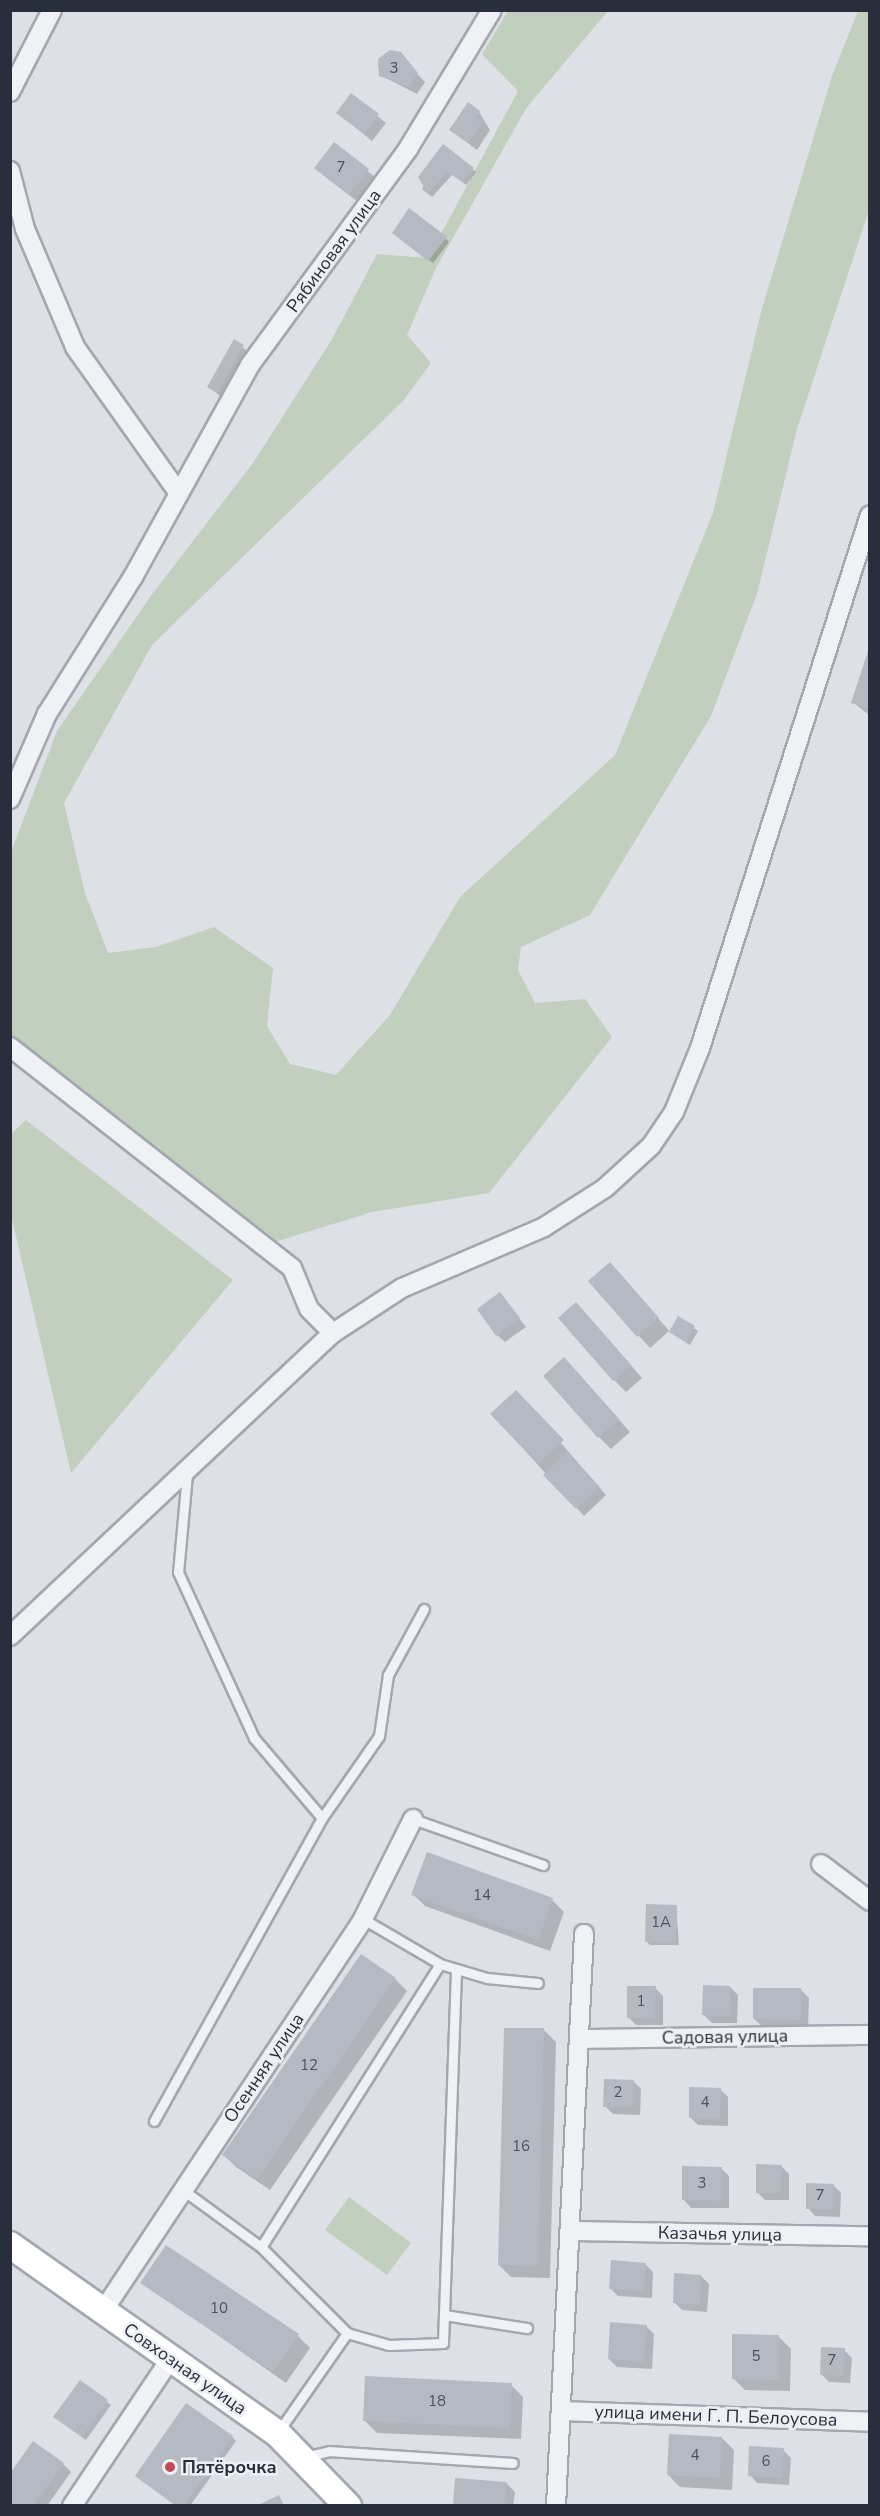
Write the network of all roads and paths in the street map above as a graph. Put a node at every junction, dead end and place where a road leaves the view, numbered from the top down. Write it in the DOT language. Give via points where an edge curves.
graph roads {
  1 [pos="51,10"];
  2 [pos="492,10"];
  3 [pos="10,92"];
  4 [pos="10,171"];
  5 [pos="178,492"];
  6 [pos="870,515"];
  7 [pos="10,799"];
  8 [pos="10,1047"];
  9 [pos="333,1333"];
  10 [pos="187,1468"];
  11 [pos="424,1609"];
  12 [pos="10,1636"];
  13 [pos="322,1818"];
  14 [pos="413,1819"];
  15 [pos="821,1864"];
  16 [pos="543,1865"];
  17 [pos="870,1901"];
  18 [pos="363,1918"];
  19 [pos="584,1934"];
  20 [pos="440,1965"];
  21 [pos="456,1969"];
  22 [pos="538,1983"];
  23 [pos="870,2035"];
  24 [pos="581,2039"];
  25 [pos="154,2121"];
  26 [pos="183,2190"];
  27 [pos="570,2231"];
  28 [pos="870,2236"];
  29 [pos="10,2245"];
  30 [pos="261,2247"];
  31 [pos="103,2311"];
  32 [pos="444,2315"];
  33 [pos="527,2328"];
  34 [pos="347,2333"];
  35 [pos="171,2358"];
  36 [pos="562,2411"];
  37 [pos="870,2422"];
  38 [pos="277,2433"];
  39 [pos="302,2457"];
  40 [pos="513,2463"];
  41 [pos="72,2505"];
  42 [pos="348,2505"];
  43 [pos="556,2505"];
  1 -- 3 [label="street"];
  2 -- 5 [label="street, Рябиновая улица" via="408,149 250,365"];
  4 -- 5 [label="street" via="41,273 75,346"];
  5 -- 7 [label="street, Рябиновая улица" via="47,714"];
  6 -- 9 [label="street" via="700,1048 674,1112 651,1146 605,1188 544,1227 402,1288"];
  8 -- 9 [label="street" via="292,1269 309,1309"];
  9 -- 10 [label="street"];
  10 -- 12 [label="street"];
  10 -- 13 [label="lane" via="178,1572 254,1738"];
  11 -- 13 [label="lane" via="388,1675 379,1736"];
  13 -- 25 [label="lane"];
  14 -- 16 [label="lane"];
  14 -- 18 [label="street, Осенняя улица"];
  15 -- 17 [label="street"];
  18 -- 20 [label="lane"];
  18 -- 26 [label="street, Осенняя улица"];
  19 -- 24 [label="street"];
  20 -- 21 [label="lane"];
  20 -- 30 [label="lane"];
  21 -- 22 [label="lane"];
  21 -- 32 [label="lane"];
  23 -- 24 [label="street, Садовая улица"];
  24 -- 27 [label="street"];
  26 -- 30 [label="lane"];
  26 -- 31 [label="street, Осенняя улица"];
  27 -- 28 [label="street, Казачья улица"];
  27 -- 36 [label="street"];
  29 -- 31 [label="main road, Совхозная улица"];
  30 -- 34 [label="lane"];
  31 -- 35 [label="main road, Совхозная улица"];
  32 -- 33 [label="lane"];
  32 -- 34 [label="lane" via="443,2343 389,2345"];
  34 -- 38 [label="lane"];
  35 -- 38 [label="main road, Совхозная улица"];
  35 -- 41 [label="street"];
  36 -- 37 [label="street, улица имени Г. П. Белоусова"];
  36 -- 43 [label="street"];
  38 -- 39 [label="main road, Совхозная улица"];
  39 -- 40 [label="lane" via="329,2451"];
  39 -- 42 [label="main road, Совхозная улица"];
}
